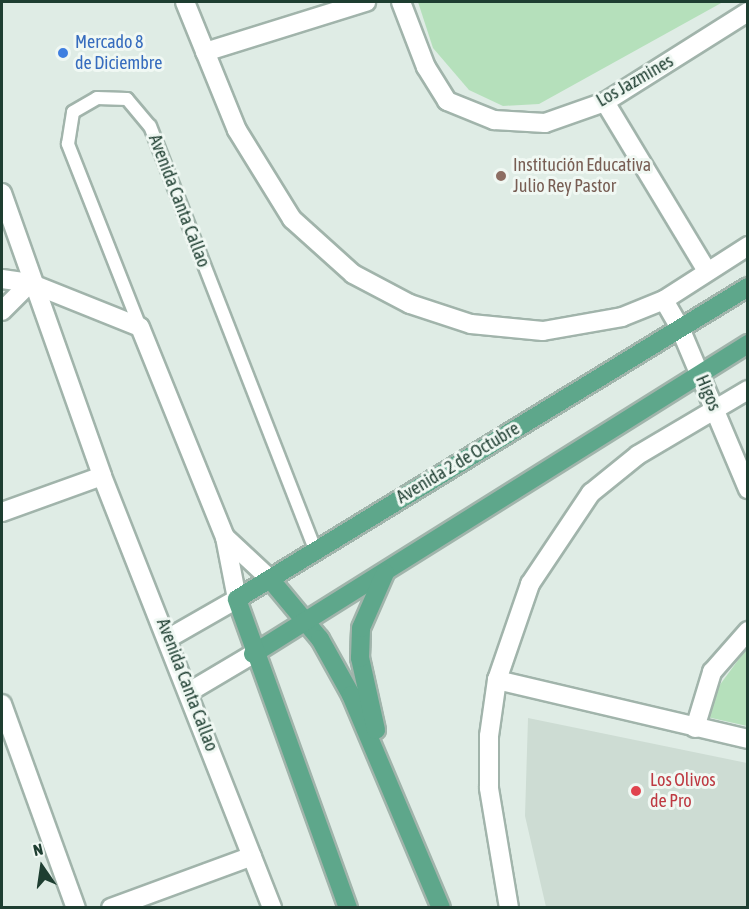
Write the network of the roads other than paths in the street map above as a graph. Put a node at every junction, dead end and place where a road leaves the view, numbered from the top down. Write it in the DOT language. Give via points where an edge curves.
graph roads {
  1 [pos="185,2"];
  2 [pos="366,2"];
  3 [pos="401,2"];
  4 [pos="747,12"];
  5 [pos="205,52"];
  6 [pos="605,102"];
  7 [pos="2,193"];
  8 [pos="747,246"];
  9 [pos="707,271"];
  10 [pos="2,279"];
  11 [pos="30,283"];
  12 [pos="747,287"];
  13 [pos="664,300"];
  14 [pos="2,311"];
  15 [pos="140,327"];
  16 [pos="680,328"];
  17 [pos="747,344"];
  18 [pos="700,373"];
  19 [pos="747,390"];
  20 [pos="715,408"];
  21 [pos="102,476"];
  22 [pos="747,489"];
  23 [pos="2,512"];
  24 [pos="225,537"];
  25 [pos="316,552"];
  26 [pos="388,568"];
  27 [pos="270,579"];
  28 [pos="237,599"];
  29 [pos="308,621"];
  30 [pos="747,631"];
  31 [pos="169,638"];
  32 [pos="253,654"];
  33 [pos="496,680"];
  34 [pos="189,692"];
  35 [pos="2,704"];
  36 [pos="695,728"];
  37 [pos="747,739"];
  38 [pos="383,761"];
  39 [pos="252,856"];
  40 [pos="76,908"];
  41 [pos="111,908"];
  42 [pos="272,908"];
  43 [pos="348,908"];
  44 [pos="441,908"];
  45 [pos="509,908"];
  1 -- 5 [label="street"];
  2 -- 5 [label="street"];
  3 -- 6 [label="street, Los Jazmines" via="426,67 447,101 494,120 545,123"];
  4 -- 6 [label="street, Los Jazmines"];
  5 -- 13 [label="street" via="237,130 292,219 352,274 410,304 471,324 543,331 622,318"];
  6 -- 9 [label="street"];
  7 -- 11 [label="street, Avenida Canta Callao"];
  8 -- 9 [label="street"];
  9 -- 13 [label="street"];
  10 -- 11 [label="street"];
  11 -- 14 [label="street"];
  11 -- 15 [label="street"];
  11 -- 21 [label="street, Avenida Canta Callao"];
  12 -- 16 [label="main road, Avenida 2 de Octubre"];
  13 -- 16 [label="street, Higos"];
  15 -- 24 [label="street, Avenida Canta Callao"];
  15 -- 25 [label="lane, Avenida Canta Callao" via="68,144 73,112 97,98 128,99 150,126"];
  16 -- 18 [label="street, Higos"];
  16 -- 25 [label="main road, Avenida 2 de Octubre"];
  17 -- 18 [label="main road"];
  18 -- 20 [label="street, Higos"];
  18 -- 26 [label="main road"];
  19 -- 20 [label="street"];
  20 -- 22 [label="street, Higos"];
  20 -- 33 [label="street" via="638,455 591,493 559,534 530,584"];
  21 -- 23 [label="street"];
  21 -- 31 [label="street, Avenida Canta Callao"];
  24 -- 27 [label="street, Avenida Canta Callao"];
  24 -- 28 [label="street, Avenida Canta Callao"];
  25 -- 27 [label="main road, Avenida 2 de Octubre"];
  26 -- 29 [label="main road"];
  26 -- 38 [label="main road" via="371,596 360,658"];
  27 -- 28 [label="main road, Avenida 2 de Octubre"];
  27 -- 29 [label="main road, Avenida Canta Callao"];
  28 -- 31 [label="street, Avenida 2 de Octubre"];
  28 -- 32 [label="main road, Avenida Canta Callao"];
  29 -- 32 [label="main road"];
  29 -- 38 [label="main road, Avenida Canta Callao"];
  30 -- 36 [label="street" via="712,672"];
  31 -- 34 [label="street, Avenida Canta Callao"];
  32 -- 34 [label="street"];
  32 -- 43 [label="main road, Avenida Canta Callao"];
  33 -- 36 [label="street"];
  33 -- 45 [label="street" via="489,788"];
  34 -- 39 [label="street, Avenida Canta Callao"];
  35 -- 40 [label="street"];
  36 -- 37 [label="street"];
  38 -- 44 [label="main road, Avenida Canta Callao"];
  39 -- 41 [label="street"];
  39 -- 42 [label="street, Avenida Canta Callao"];
}
